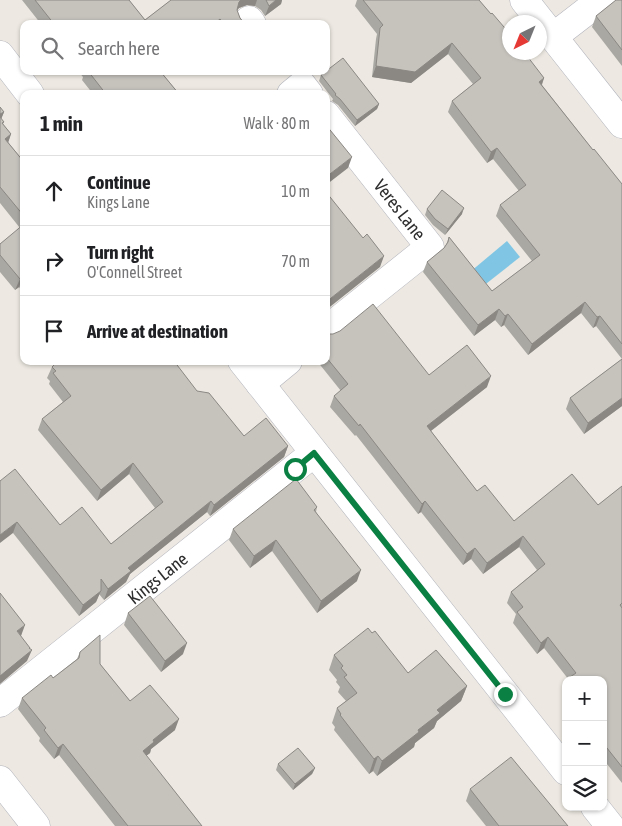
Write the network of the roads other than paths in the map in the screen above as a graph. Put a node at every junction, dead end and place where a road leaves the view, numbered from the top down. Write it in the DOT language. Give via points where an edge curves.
graph roads {
  1 [pos="524,0"];
  2 [pos="601,0"];
  3 [pos="553,37"];
  4 [pos="0,55"];
  5 [pos="27,90"];
  6 [pos="330,120"];
  7 [pos="622,124"];
  8 [pos="330,327"];
  9 [pos="245,365"];
  10 [pos="283,365"];
  11 [pos="260,384"];
  12 [pos="314,453"];
  13 [pos="0,703"];
  14 [pos="562,766"];
  15 [pos="0,780"];
  16 [pos="598,811"];
  17 [pos="36,826"];
  18 [pos="610,826"];
  1 -- 3 [label="street"];
  2 -- 3 [label="street"];
  3 -- 7 [label="street"];
  4 -- 5 [label="street"];
  6 -- 8 [label="street, Veres Lane" via="430,247"];
  9 -- 11 [label="street"];
  10 -- 11 [label="street"];
  11 -- 12 [label="street"];
  12 -- 13 [label="street, Kings Lane"];
  12 -- 14 [label="street"];
  15 -- 17 [label="street"];
  16 -- 18 [label="street"];
}
